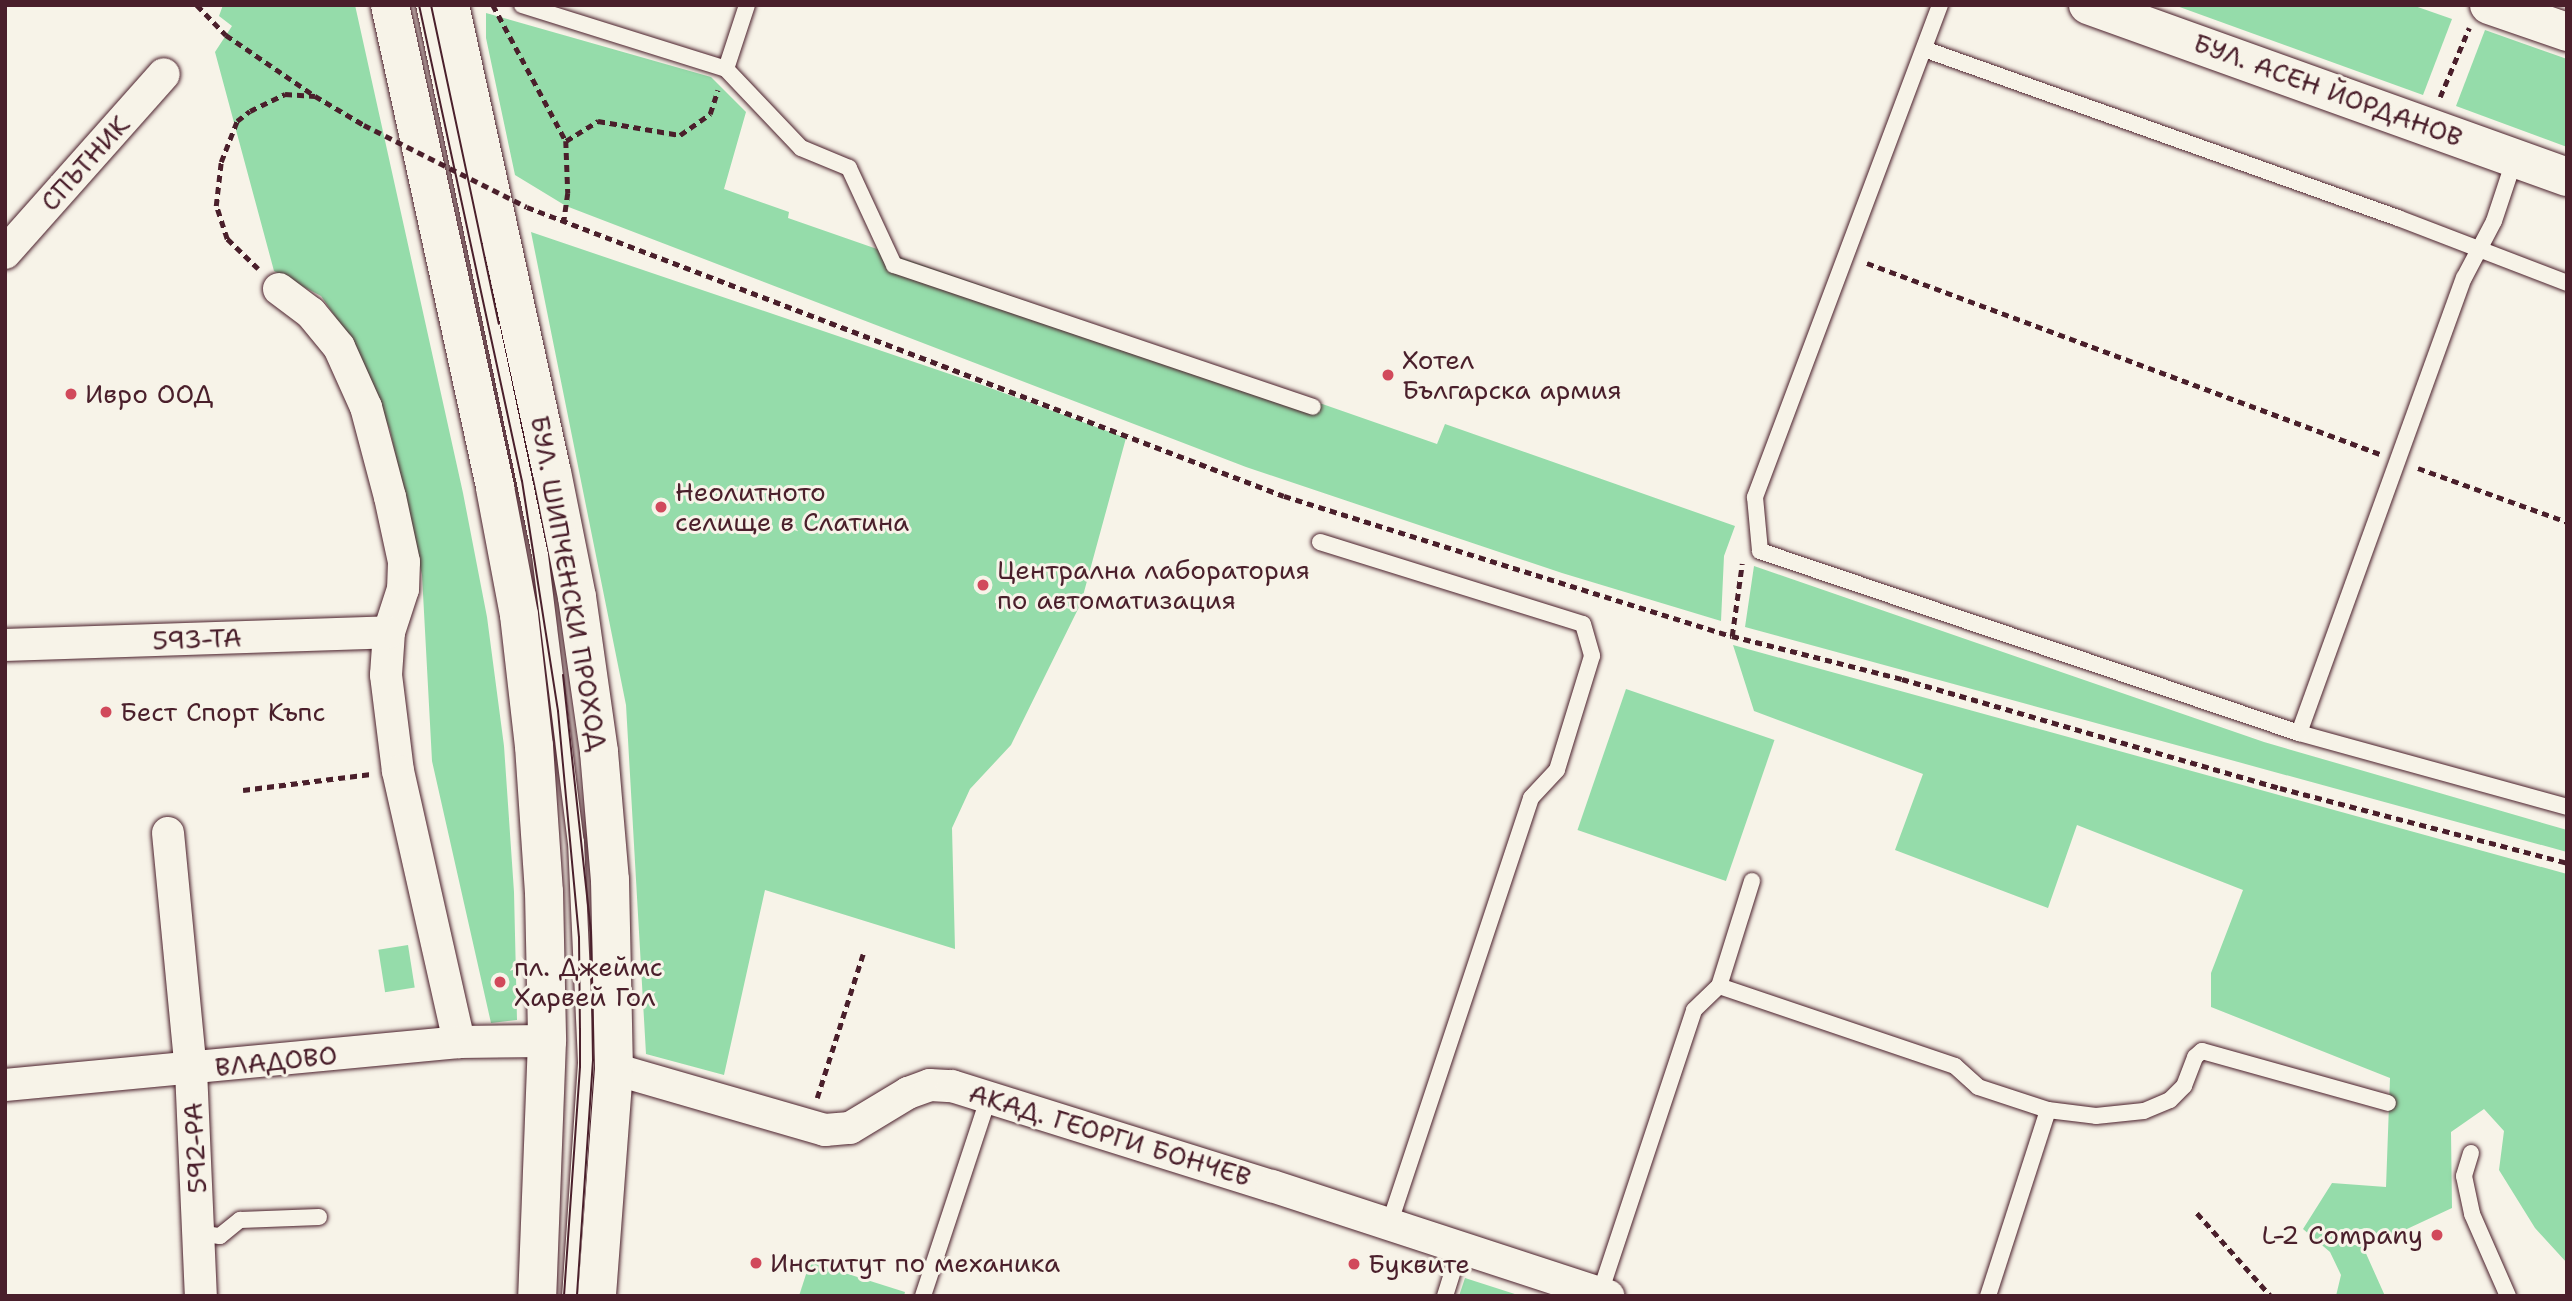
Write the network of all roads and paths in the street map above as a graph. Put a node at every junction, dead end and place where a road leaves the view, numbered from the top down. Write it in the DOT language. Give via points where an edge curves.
graph roads {
  1 [pos="197,5"];
  2 [pos="390,5"];
  3 [pos="424,5"];
  4 [pos="450,5"];
  5 [pos="493,5"];
  6 [pos="523,5"];
  7 [pos="747,5"];
  8 [pos="1940,5"];
  9 [pos="2088,5"];
  10 [pos="2480,14"];
  11 [pos="2142,17"];
  12 [pos="2567,32"];
  13 [pos="1924,49"];
  14 [pos="726,69"];
  15 [pos="164,74"];
  16 [pos="315,96"];
  17 [pos="2438,102"];
  18 [pos="566,141"];
  19 [pos="2515,158"];
  20 [pos="2567,177"];
  21 [pos="564,222"];
  22 [pos="2479,250"];
  23 [pos="5,253"];
  24 [pos="1846,255"];
  25 [pos="2567,283"];
  26 [pos="279,289"];
  27 [pos="1313,407"];
  28 [pos="2396,461"];
  29 [pos="2567,522"];
  30 [pos="1320,542"];
  31 [pos="1759,551"];
  32 [pos="389,632"];
  33 [pos="1732,636"];
  34 [pos="5,645"];
  35 [pos="2299,733"];
  36 [pos="398,771"];
  37 [pos="243,790"];
  38 [pos="2567,807"];
  39 [pos="168,833"];
  40 [pos="2567,863"];
  41 [pos="1752,881"];
  42 [pos="863,954"];
  43 [pos="1719,986"];
  44 [pos="547,1041"];
  45 [pos="459,1042"];
  46 [pos="191,1069"];
  47 [pos="614,1069"];
  48 [pos="5,1085"];
  49 [pos="989,1096"];
  50 [pos="2388,1103"];
  51 [pos="814,1109"];
  52 [pos="2048,1110"];
  53 [pos="2471,1153"];
  54 [pos="2196,1213"];
  55 [pos="319,1217"];
  56 [pos="1389,1225"];
  57 [pos="198,1233"];
  58 [pos="1460,1248"];
  59 [pos="1604,1294"];
  60 [pos="201,1296"];
  61 [pos="537,1296"];
  62 [pos="570,1296"];
  63 [pos="597,1296"];
  64 [pos="923,1296"];
  65 [pos="1445,1296"];
  66 [pos="1988,1296"];
  67 [pos="2271,1296"];
  68 [pos="2508,1296"];
  1 -- 16 [label="path" via="226,35"];
  2 -- 44 [label="main road, БУЛ. ШИПЧЕНСКИ ПРОХОД" via="519,615 544,892"];
  3 -- 62 [label="lane" via="540,555 576,842 586,1063"];
  4 -- 47 [label="main road, БУЛ. ШИПЧЕНСКИ ПРОХОД" via="577,597 599,752 610,880"];
  5 -- 18 [label="path"];
  6 -- 14 [label="lane"];
  7 -- 14 [label="lane"];
  8 -- 13 [label="lane"];
  9 -- 11 [label="main road, БУЛ. АСЕН ЙОРДАНОВ"];
  10 -- 12 [label="main road"];
  10 -- 17 [label="path"];
  11 -- 19 [label="main road, БУЛ. АСЕН ЙОРДАНОВ"];
  13 -- 22 [label="lane"];
  13 -- 24 [label="lane"];
  14 -- 18 [label="path" via="710,114 680,135 598,121"];
  14 -- 27 [label="lane" via="801,148 849,168 894,265"];
  15 -- 23 [label="street, СПЪТНИК"];
  16 -- 21 [label="path, bridge" via="364,125"];
  16 -- 26 [label="path" via="285,94 250,111 237,121 221,162 216,206 227,239"];
  18 -- 21 [label="path"];
  19 -- 20 [label="main road, БУЛ. АСЕН ЙОРДАНОВ"];
  19 -- 22 [label="lane"];
  21 -- 33 [label="path" via="1284,496"];
  22 -- 25 [label="lane"];
  22 -- 28 [label="lane" via="2464,278"];
  24 -- 28 [label="path"];
  24 -- 31 [label="lane" via="1755,497"];
  26 -- 32 [label="street" via="311,313 339,346 366,407 404,562 403,589"];
  28 -- 29 [label="path"];
  28 -- 35 [label="lane"];
  30 -- 56 [label="lane" via="1583,624 1592,656 1557,770 1531,798"];
  31 -- 33 [label="path" via="1742,564"];
  31 -- 35 [label="lane"];
  32 -- 34 [label="street, 593-ТА"];
  32 -- 36 [label="street" via="386,675"];
  33 -- 40 [label="path"];
  35 -- 38 [label="lane"];
  36 -- 37 [label="path"];
  36 -- 45 [label="street"];
  39 -- 46 [label="street, 592-РА"];
  41 -- 43 [label="lane"];
  42 -- 51 [label="path"];
  43 -- 52 [label="lane" via="1955,1066 1979,1087"];
  43 -- 59 [label="lane" via="1694,1010"];
  44 -- 45 [label="street, ВЛАДОВО"];
  44 -- 61 [label="main road, БУЛ. ШИПЧЕНСКИ ПРОХОД"];
  45 -- 46 [label="street, ВЛАДОВО"];
  46 -- 48 [label="street, ВЛАДОВО"];
  46 -- 57 [label="street, 592-РА"];
  47 -- 49 [label="street, АКАД. ГЕОРГИ БОНЧЕВ" via="825,1130 850,1128 930,1085"];
  47 -- 63 [label="main road, БУЛ. ШИПЧЕНСКИ ПРОХОД"];
  49 -- 56 [label="street, АКАД. ГЕОРГИ БОНЧЕВ"];
  49 -- 64 [label="lane"];
  50 -- 52 [label="lane" via="2202,1051 2184,1086 2171,1100 2144,1111 2096,1116"];
  52 -- 66 [label="lane"];
  53 -- 68 [label="lane" via="2464,1176 2472,1214"];
  54 -- 67 [label="path"];
  55 -- 57 [label="lane" via="240,1220 220,1236"];
  56 -- 58 [label="street, АКАД. ГЕОРГИ БОНЧЕВ"];
  57 -- 60 [label="street, 592-РА"];
  58 -- 59 [label="street, АКАД. ГЕОРГИ БОНЧЕВ"];
  58 -- 65 [label="lane"];
}
